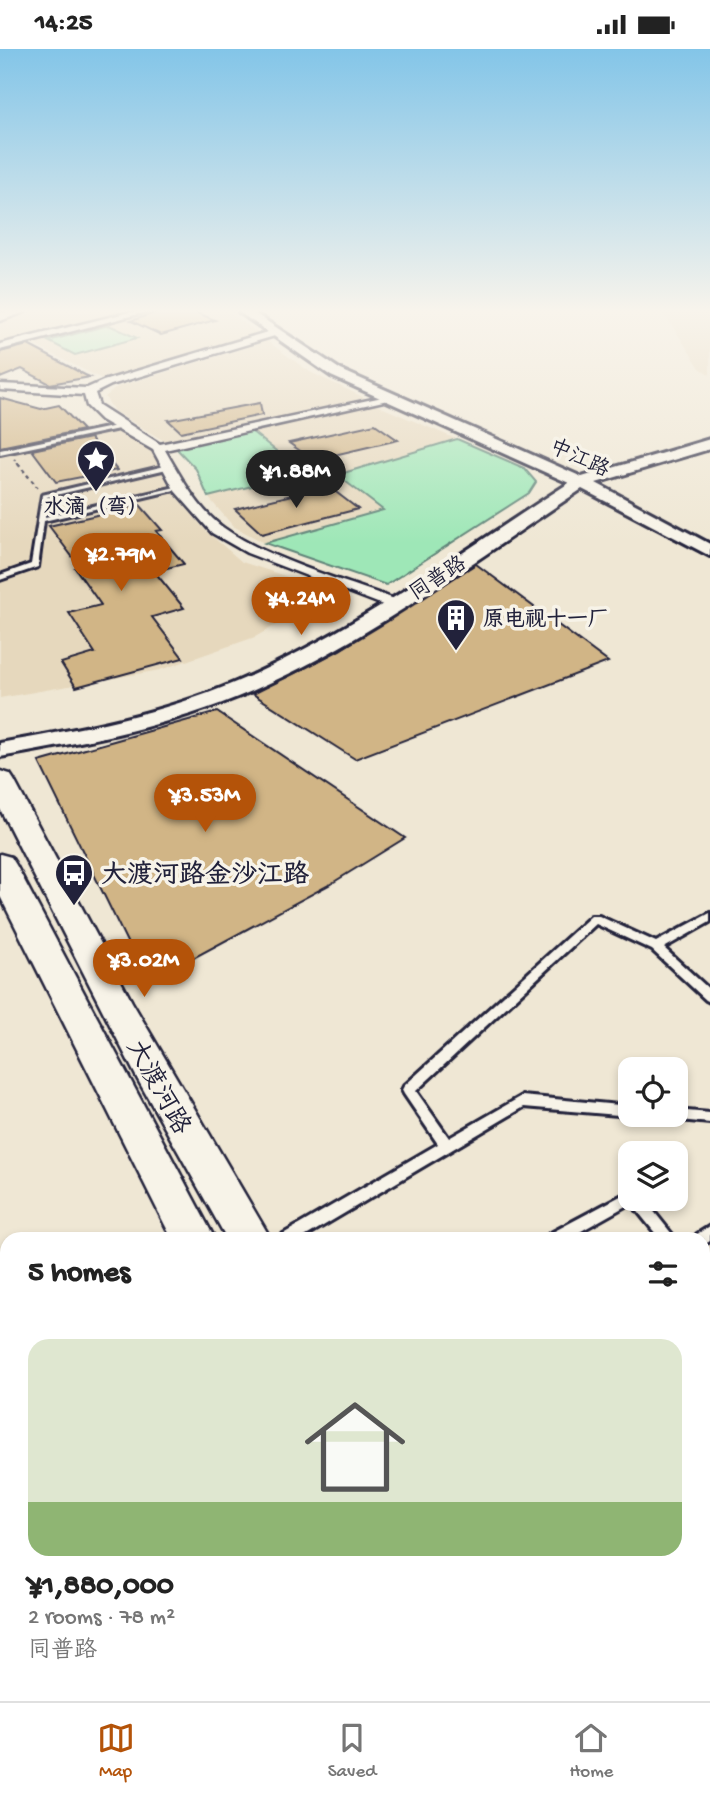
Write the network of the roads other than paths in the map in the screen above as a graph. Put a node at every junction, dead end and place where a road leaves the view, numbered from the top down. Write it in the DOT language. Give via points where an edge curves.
graph roads {
  1 [pos="37,389"];
  2 [pos="96,389"];
  3 [pos="371,389"];
  4 [pos="89,392"];
  5 [pos="388,397"];
  6 [pos="126,426"];
  7 [pos="710,444"];
  8 [pos="158,448"];
  9 [pos="4,451"];
  10 [pos="169,467"];
  11 [pos="133,475"];
  12 [pos="582,482"];
  13 [pos="180,488"];
  14 [pos="148,496"];
  15 [pos="41,520"];
  16 [pos="710,551"];
  17 [pos="0,578"];
  18 [pos="394,604"];
  19 [pos="0,750"];
  20 [pos="0,780"];
  21 [pos="0,865"];
  22 [pos="710,916"];
  23 [pos="656,947"];
  24 [pos="710,997"];
  25 [pos="618,1110"];
  26 [pos="688,1116"];
  27 [pos="710,1118"];
  28 [pos="447,1146"];
  29 [pos="618,1204"];
  30 [pos="646,1211"];
  31 [pos="190,1232"];
  32 [pos="246,1232"];
  33 [pos="300,1232"];
  34 [pos="567,1232"];
  35 [pos="663,1232"];
  1 -- 4 [label="street"];
  2 -- 4 [label="street"];
  3 -- 5 [label="street, 中江路"];
  4 -- 6 [label="street" via="93,406"];
  5 -- 8 [label="street"];
  5 -- 12 [label="street, 中江路"];
  6 -- 8 [label="street"];
  6 -- 9 [label="lane"];
  7 -- 12 [label="street, 同普路"];
  8 -- 10 [label="street"];
  10 -- 11 [label="lane"];
  10 -- 13 [label="street"];
  11 -- 14 [label="lane"];
  11 -- 15 [label="lane" via="44,496"];
  12 -- 16 [label="street, 中江路"];
  12 -- 18 [label="street, 同普路"];
  13 -- 14 [label="lane"];
  13 -- 18 [label="street" via="217,530 252,550"];
  14 -- 15 [label="lane"];
  15 -- 17 [label="lane" via="35,565"];
  18 -- 19 [label="street, 同普路" via="334,643 217,697 84,735"];
  20 -- 32 [label="main road, 大渡河路" via="101,981"];
  21 -- 31 [label="main road, 大渡河路"];
  22 -- 23 [label="lane"];
  23 -- 24 [label="lane"];
  23 -- 28 [label="lane" via="594,919 408,1090"];
  25 -- 28 [label="lane" via="522,1101"];
  26 -- 27 [label="lane"];
  28 -- 33 [label="lane"];
  29 -- 34 [label="lane"];
  30 -- 35 [label="lane"];
}
